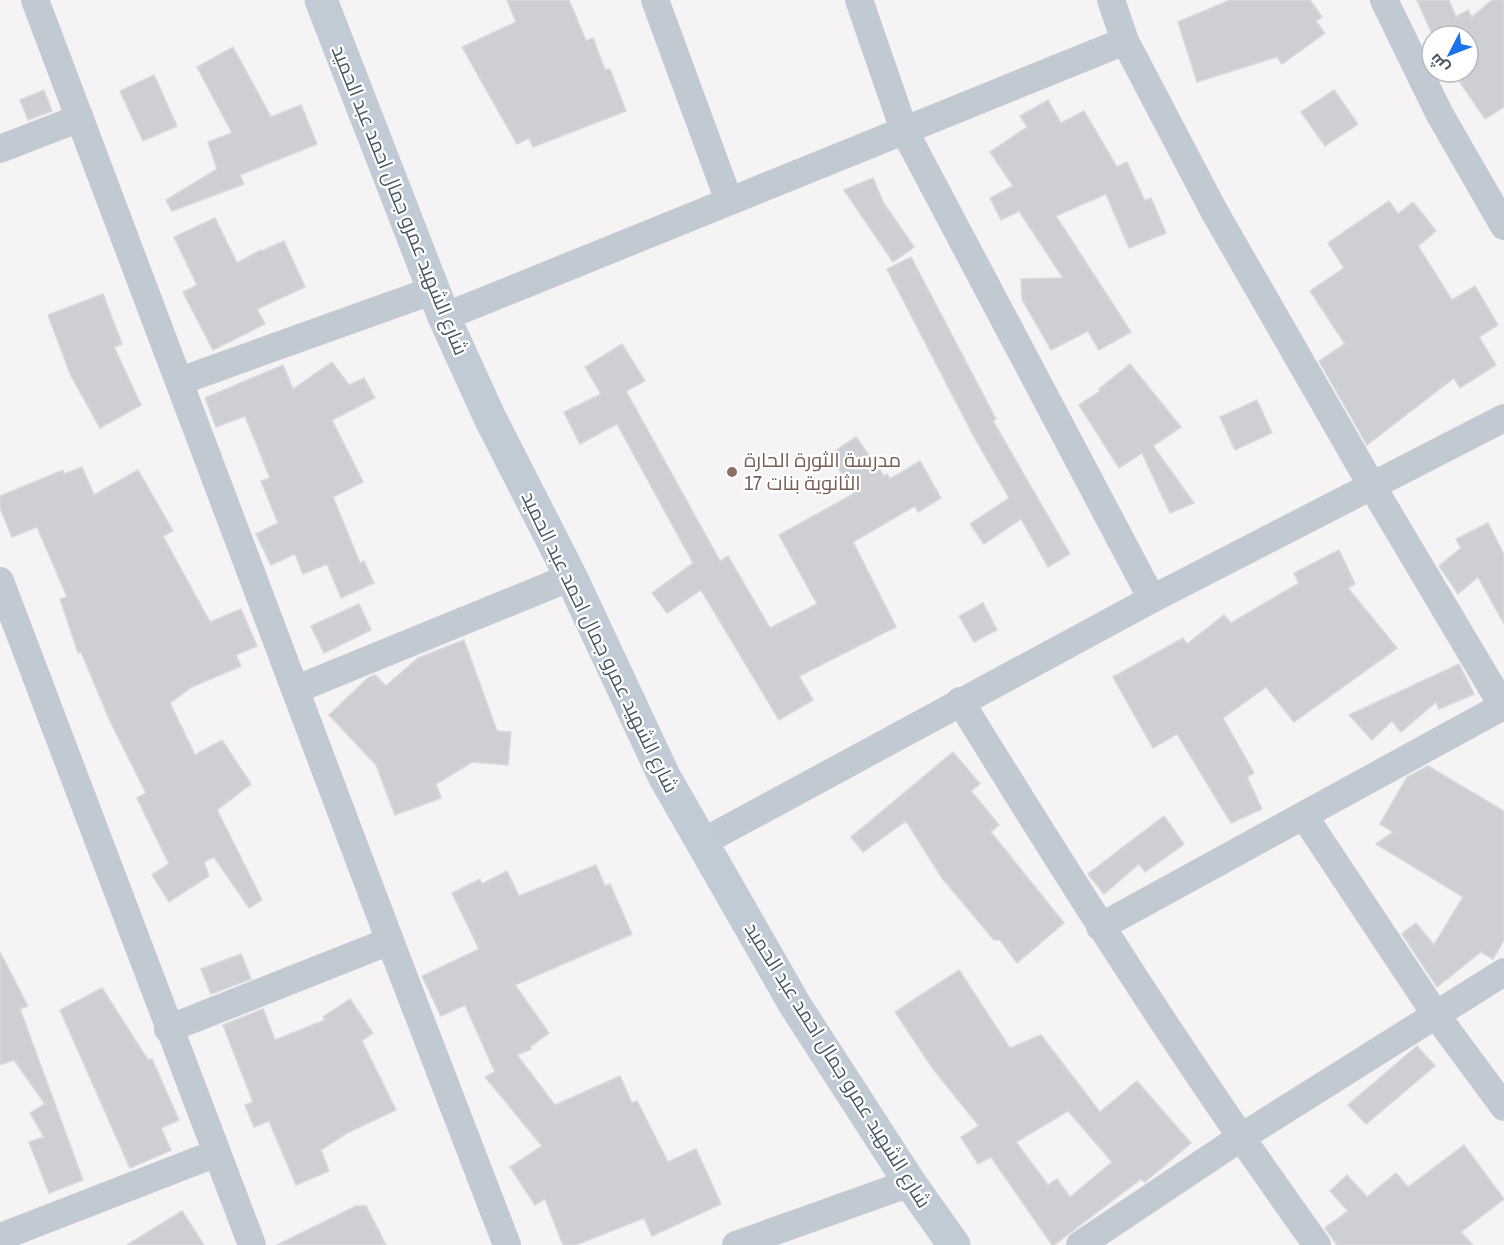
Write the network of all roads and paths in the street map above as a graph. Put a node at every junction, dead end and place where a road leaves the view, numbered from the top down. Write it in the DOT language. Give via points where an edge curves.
graph roads {
  1 [pos="35,0"];
  2 [pos="321,0"];
  3 [pos="655,0"];
  4 [pos="859,0"];
  5 [pos="1111,0"];
  6 [pos="1384,0"];
  7 [pos="1125,41"];
  8 [pos="80,118"];
  9 [pos="904,130"];
  10 [pos="0,149"];
  11 [pos="729,201"];
  12 [pos="1504,226"];
  13 [pos="439,303"];
  14 [pos="180,381"];
  15 [pos="1504,418"];
  16 [pos="1372,486"];
  17 [pos="571,577"];
  18 [pos="0,581"];
  19 [pos="1152,598"];
  20 [pos="297,689"];
  21 [pos="960,701"];
  22 [pos="1503,707"];
  23 [pos="1305,816"];
  24 [pos="700,843"];
  25 [pos="1100,927"];
  26 [pos="390,941"];
  27 [pos="1504,972"];
  28 [pos="1436,1015"];
  29 [pos="168,1029"];
  30 [pos="1504,1107"];
  31 [pos="1240,1138"];
  32 [pos="217,1154"];
  33 [pos="910,1183"];
  34 [pos="3,1236"];
  35 [pos="252,1245"];
  36 [pos="507,1245"];
  37 [pos="736,1245"];
  38 [pos="954,1245"];
  39 [pos="1080,1245"];
  40 [pos="1317,1245"];
  1 -- 8 [label="street"];
  2 -- 13 [label="street, شارع الشهيد عمرو جمال احمد عبد الحميد"];
  3 -- 11 [label="street"];
  4 -- 9 [label="street"];
  5 -- 7 [label="street"];
  6 -- 12 [label="street" via="1439,113"];
  7 -- 9 [label="street"];
  7 -- 16 [label="street" via="1214,211"];
  8 -- 10 [label="street"];
  8 -- 14 [label="street"];
  9 -- 11 [label="street"];
  9 -- 19 [label="street"];
  11 -- 13 [label="street"];
  13 -- 14 [label="street"];
  13 -- 17 [label="street, شارع الشهيد عمرو جمال احمد عبد الحميد" via="490,418"];
  14 -- 20 [label="street"];
  15 -- 16 [label="street"];
  16 -- 19 [label="street"];
  16 -- 22 [label="street"];
  17 -- 20 [label="street"];
  17 -- 24 [label="street, شارع الشهيد عمرو جمال احمد عبد الحميد" via="664,776"];
  18 -- 29 [label="street"];
  19 -- 21 [label="street"];
  20 -- 26 [label="street"];
  21 -- 24 [label="street"];
  21 -- 25 [label="street"];
  22 -- 23 [label="street"];
  23 -- 25 [label="street"];
  23 -- 28 [label="street"];
  24 -- 33 [label="street, شارع الشهيد عمرو جمال احمد عبد الحميد" via="795,1005"];
  25 -- 31 [label="street"];
  26 -- 29 [label="street"];
  26 -- 36 [label="street"];
  27 -- 28 [label="street"];
  28 -- 30 [label="street"];
  28 -- 31 [label="street"];
  29 -- 32 [label="street"];
  31 -- 39 [label="street"];
  31 -- 40 [label="street"];
  32 -- 34 [label="street"];
  32 -- 35 [label="street"];
  33 -- 37 [label="street"];
  33 -- 38 [label="street, شارع الشهيد عمرو جمال احمد عبد الحميد"];
}
